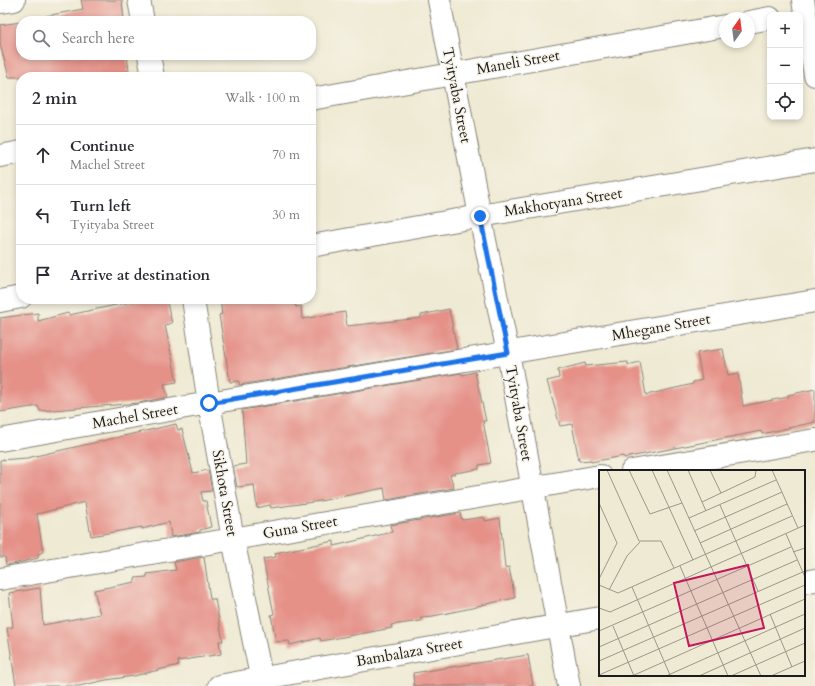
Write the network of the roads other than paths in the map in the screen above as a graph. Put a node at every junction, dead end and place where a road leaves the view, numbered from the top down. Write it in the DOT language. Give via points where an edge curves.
graph roads {
  1 [pos="14,0"];
  2 [pos="139,0"];
  3 [pos="439,0"];
  4 [pos="0,2"];
  5 [pos="803,9"];
  6 [pos="142,16"];
  7 [pos="767,19"];
  8 [pos="755,21"];
  9 [pos="719,27"];
  10 [pos="150,60"];
  11 [pos="152,72"];
  12 [pos="453,74"];
  13 [pos="815,76"];
  14 [pos="316,98"];
  15 [pos="16,153"];
  16 [pos="0,156"];
  17 [pos="815,160"];
  18 [pos="480,216"];
  19 [pos="316,245"];
  20 [pos="16,299"];
  21 [pos="0,301"];
  22 [pos="815,301"];
  23 [pos="194,304"];
  24 [pos="508,353"];
  25 [pos="209,403"];
  26 [pos="0,440"];
  27 [pos="815,440"];
  28 [pos="638,470"];
  29 [pos="599,476"];
  30 [pos="532,488"];
  31 [pos="234,539"];
  32 [pos="0,579"];
  33 [pos="815,580"];
  34 [pos="805,582"];
  35 [pos="599,618"];
  36 [pos="558,625"];
  37 [pos="262,682"];
  38 [pos="219,686"];
  39 [pos="569,686"];
  1 -- 4 [label="street"];
  2 -- 6 [label="street"];
  3 -- 12 [label="street, Tyityaba Street"];
  5 -- 13 [label="street"];
  7 -- 8 [label="street"];
  9 -- 12 [label="street, Maneli Street"];
  10 -- 11 [label="street"];
  12 -- 14 [label="street, Maneli Street"];
  12 -- 18 [label="street, Tyityaba Street"];
  15 -- 16 [label="street"];
  17 -- 18 [label="street, Makhotyana Street"];
  18 -- 19 [label="street, Makhotyana Street"];
  18 -- 24 [label="street, Tyityaba Street"];
  20 -- 21 [label="street"];
  22 -- 24 [label="street, Mhegane Street"];
  23 -- 25 [label="street, Sikhota Street"];
  24 -- 25 [label="street, Machel Street"];
  24 -- 30 [label="street, Tyityaba Street"];
  25 -- 26 [label="street, Machel Street"];
  25 -- 31 [label="street, Sikhota Street"];
  27 -- 28 [label="street"];
  29 -- 30 [label="street, Guna Street"];
  30 -- 31 [label="street, Guna Street"];
  30 -- 36 [label="street, Tyityaba Street"];
  31 -- 32 [label="street, Guna Street"];
  31 -- 37 [label="street, Sikhota Street"];
  33 -- 34 [label="street"];
  35 -- 36 [label="street, Bambalaza Street"];
  36 -- 37 [label="street, Bambalaza Street"];
  36 -- 39 [label="street, Tyityaba Street"];
  37 -- 38 [label="street, Bambalaza Street"];
}
